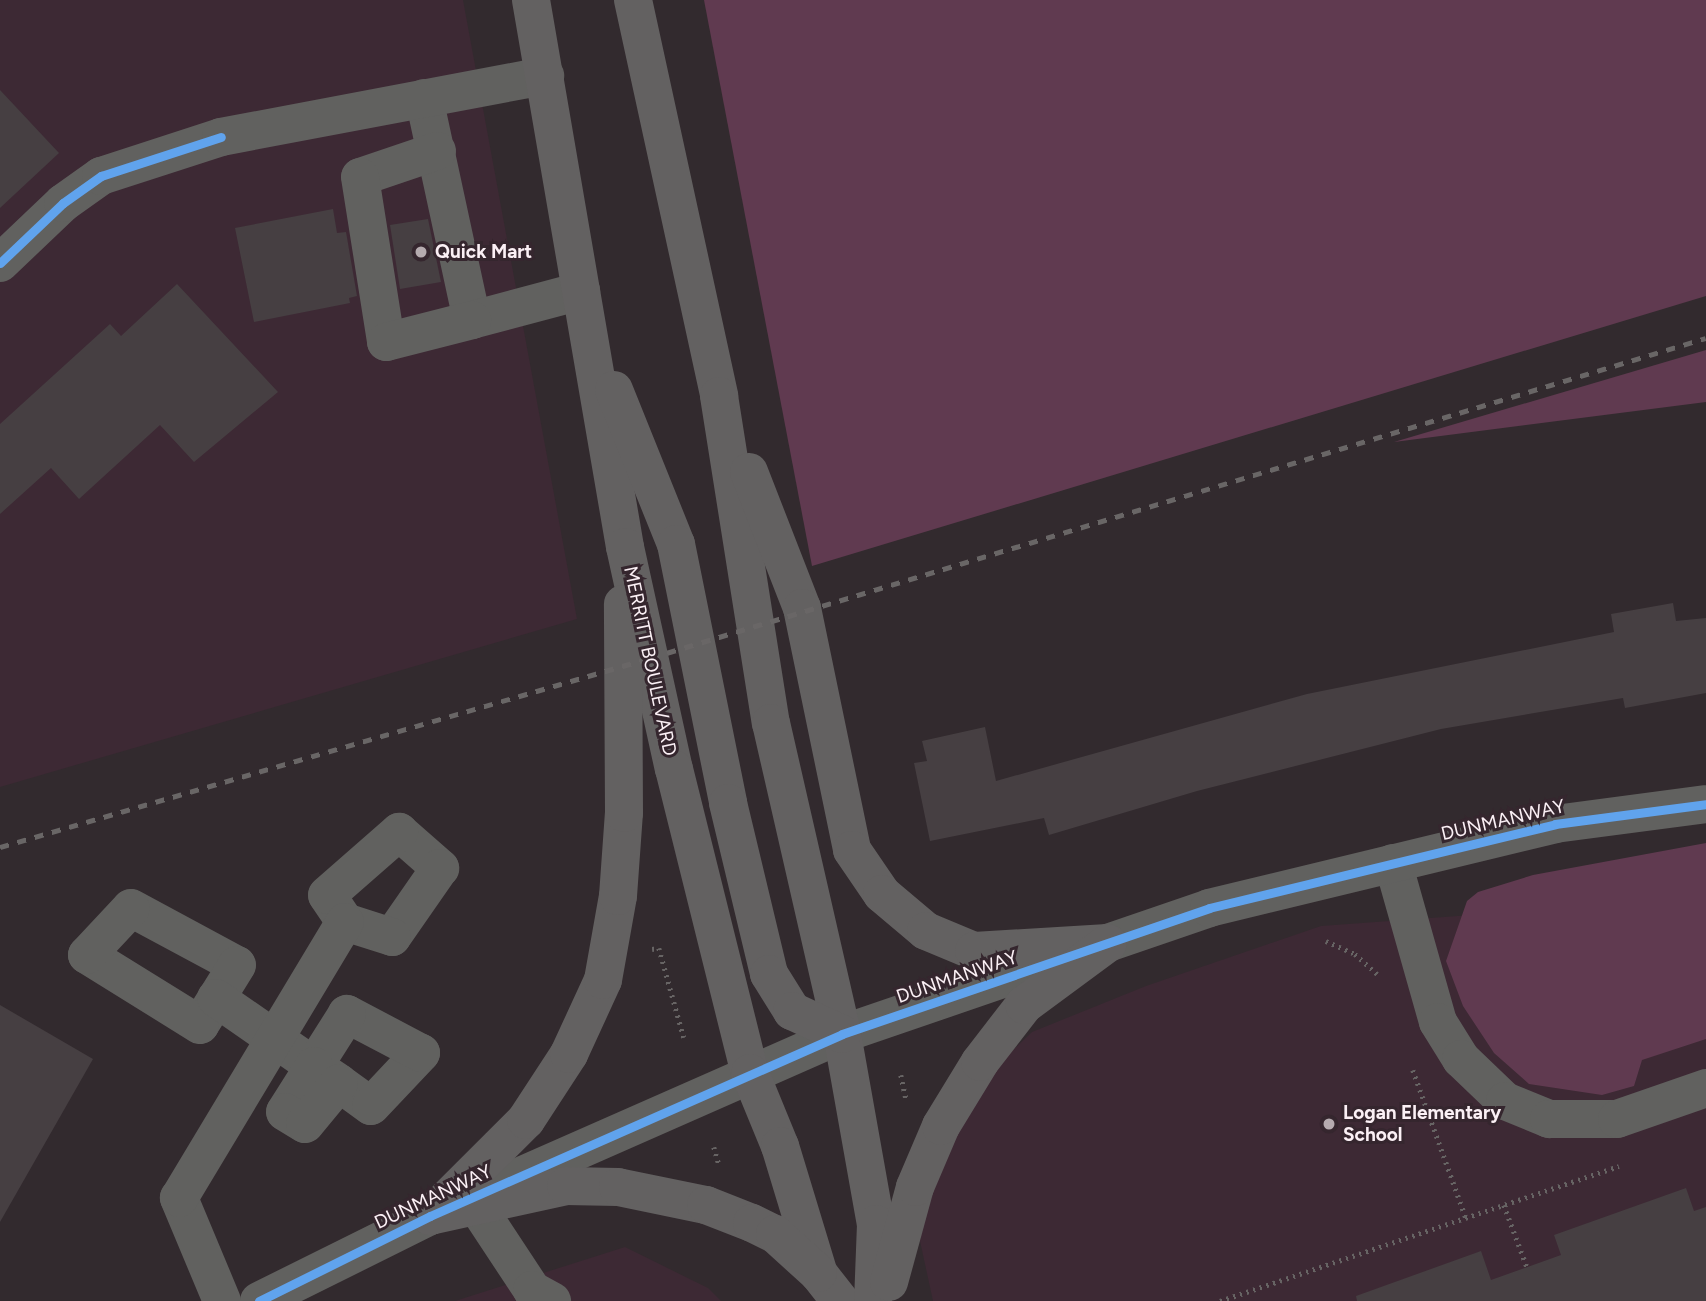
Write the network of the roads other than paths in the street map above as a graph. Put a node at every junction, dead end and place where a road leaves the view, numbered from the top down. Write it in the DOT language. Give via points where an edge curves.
graph roads {
  1 [pos="531,0"];
  2 [pos="633,0"];
  3 [pos="545,76"];
  4 [pos="424,98"];
  5 [pos="438,151"];
  6 [pos="0,262"];
  7 [pos="584,306"];
  8 [pos="472,320"];
  9 [pos="719,396"];
  10 [pos="625,547"];
  11 [pos="1706,804"];
  12 [pos="1393,863"];
  13 [pos="345,922"];
  14 [pos="1108,943"];
  15 [pos="216,998"];
  16 [pos="842,1034"];
  17 [pos="275,1039"];
  18 [pos="750,1073"];
  19 [pos="327,1075"];
  20 [pos="1706,1088"];
  21 [pos="476,1205"];
  22 [pos="430,1216"];
  23 [pos="830,1288"];
  24 [pos="300,1292"];
  25 [pos="222,1301"];
  26 [pos="259,1301"];
  27 [pos="552,1301"];
  28 [pos="873,1301"];
  29 [pos="883,1301"];
  1 -- 3 [label="main road, MERRITT BOULEVARD"];
  2 -- 9 [label="main road"];
  3 -- 4 [label="street"];
  3 -- 7 [label="main road, MERRITT BOULEVARD"];
  4 -- 5 [label="street"];
  4 -- 6 [label="street" via="221,137 101,176 63,203"];
  5 -- 8 [label="street"];
  5 -- 8 [label="street" via="359,177 386,342"];
  7 -- 8 [label="street"];
  7 -- 10 [label="main road, MERRITT BOULEVARD"];
  7 -- 16 [label="main road" via="676,544 728,803 769,974 792,1011"];
  9 -- 14 [label="main road" via="802,608 852,850 882,894 926,931 974,951"];
  9 -- 16 [label="main road" via="771,723"];
  10 -- 18 [label="main road, MERRITT BOULEVARD" via="674,769"];
  10 -- 22 [label="main road" via="624,813 618,896 603,980 569,1055 526,1119"];
  11 -- 12 [label="street, DUNMANWAY" via="1555,824"];
  12 -- 14 [label="street, DUNMANWAY" via="1209,908"];
  12 -- 20 [label="street" via="1438,1022 1461,1059 1506,1101 1549,1119 1617,1119"];
  13 -- 17 [label="street"];
  14 -- 16 [label="street, DUNMANWAY"];
  14 -- 29 [label="main road" via="1024,1004 980,1062 941,1126 915,1187"];
  15 -- 17 [label="street"];
  16 -- 18 [label="street, DUNMANWAY"];
  16 -- 28 [label="main road" via="876,1224"];
  17 -- 19 [label="street"];
  17 -- 25 [label="street" via="179,1198"];
  18 -- 22 [label="street, DUNMANWAY"];
  18 -- 23 [label="main road, MERRITT BOULEVARD"];
  21 -- 22 [label="main road"];
  21 -- 23 [label="main road" via="566,1186 618,1187 677,1198 775,1234"];
  21 -- 27 [label="street" via="532,1290"];
  22 -- 24 [label="street, DUNMANWAY"];
  24 -- 26 [label="street, DUNMANWAY"];
}
